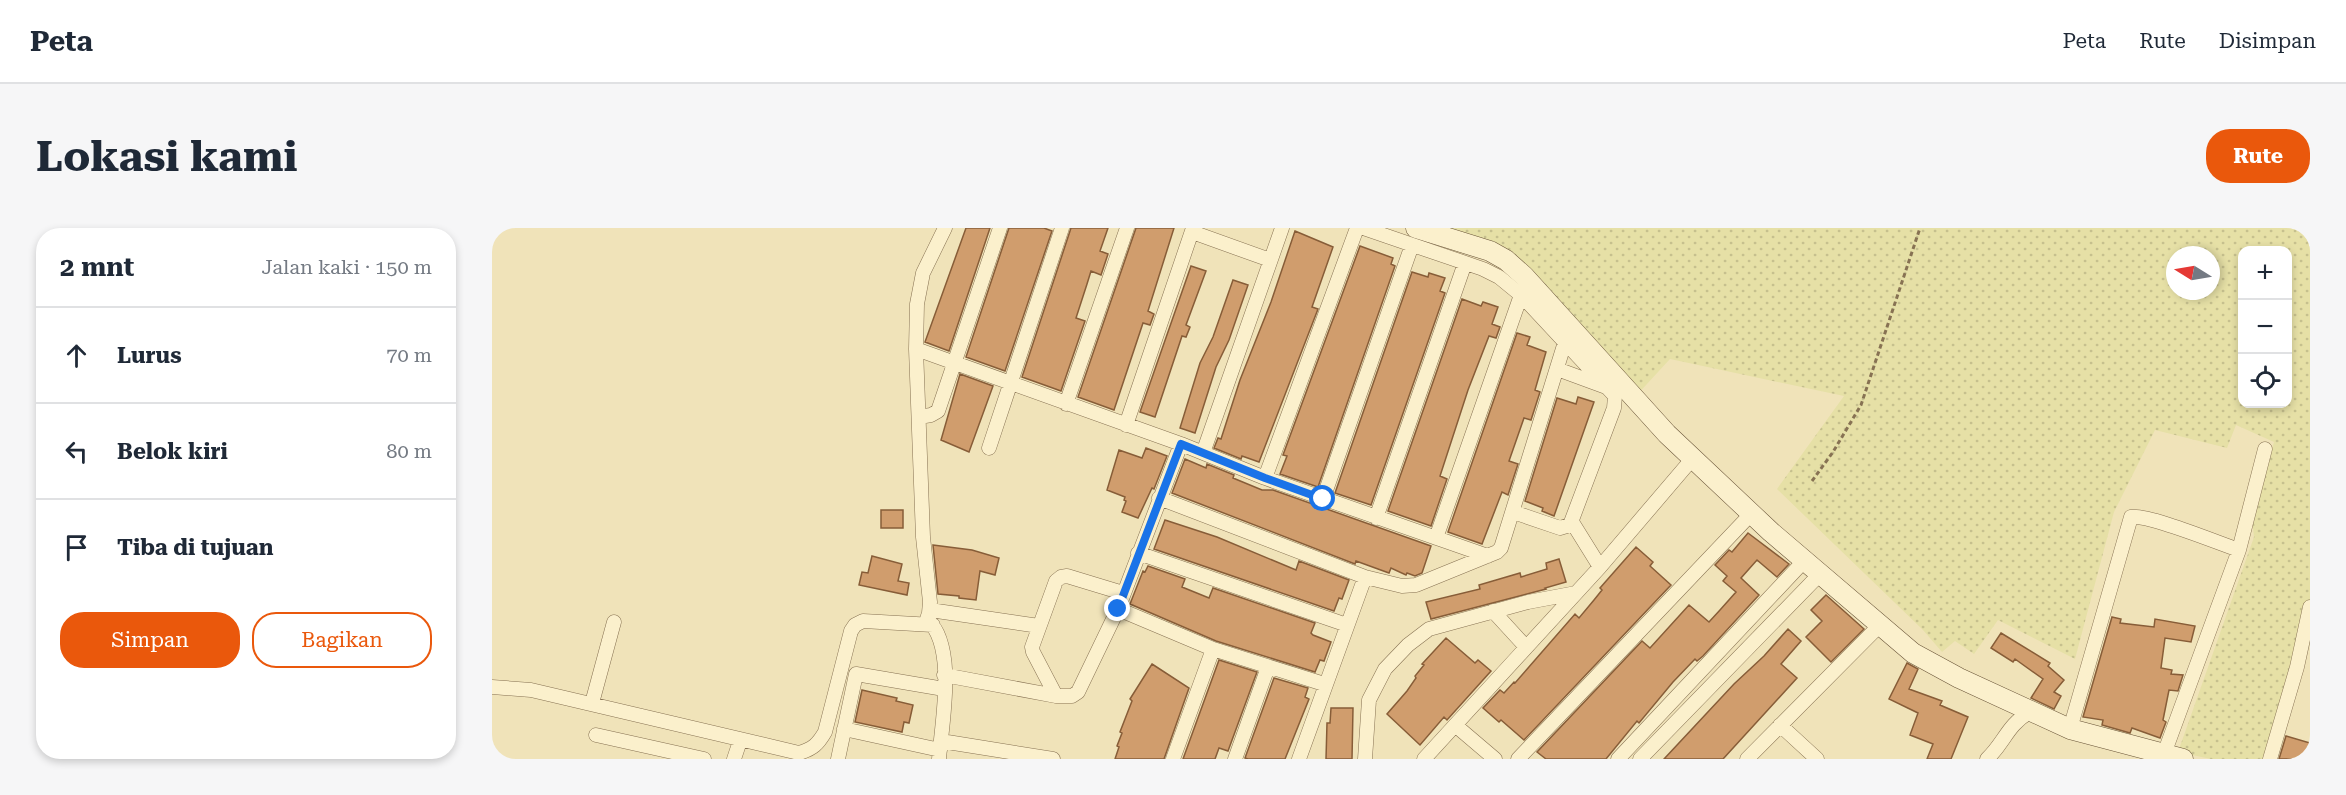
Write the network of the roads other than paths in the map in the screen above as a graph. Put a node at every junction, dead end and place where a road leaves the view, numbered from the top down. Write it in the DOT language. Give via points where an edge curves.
graph roads {
  1 [pos="945,228"];
  2 [pos="1000,228"];
  3 [pos="1062,228"];
  4 [pos="1127,228"];
  5 [pos="1282,228"];
  6 [pos="1357,228"];
  7 [pos="1363,228"];
  8 [pos="1193,230"];
  9 [pos="1414,237"];
  10 [pos="1270,260"];
  11 [pos="1465,263"];
  12 [pos="1496,265"];
  13 [pos="1521,295"];
  14 [pos="1566,342"];
  15 [pos="916,349"];
  16 [pos="1588,358"];
  17 [pos="954,362"];
  18 [pos="1557,369"];
  19 [pos="1010,382"];
  20 [pos="1608,388"];
  21 [pos="1066,404"];
  22 [pos="919,417"];
  23 [pos="1126,425"];
  24 [pos="1181,444"];
  25 [pos="989,448"];
  26 [pos="2265,449"];
  27 [pos="1203,453"];
  28 [pos="1693,459"];
  29 [pos="1265,478"];
  30 [pos="1159,498"];
  31 [pos="1323,499"];
  32 [pos="1513,512"];
  33 [pos="1752,513"];
  34 [pos="1376,518"];
  35 [pos="1572,522"];
  36 [pos="1436,538"];
  37 [pos="2239,550"];
  38 [pos="1138,553"];
  39 [pos="1488,556"];
  40 [pos="1804,561"];
  41 [pos="1599,567"];
  42 [pos="1820,574"];
  43 [pos="1365,576"];
  44 [pos="1123,593"];
  45 [pos="1576,593"];
  46 [pos="2310,608"];
  47 [pos="1118,609"];
  48 [pos="930,610"];
  49 [pos="1493,611"];
  50 [pos="614,622"];
  51 [pos="933,625"];
  52 [pos="1347,625"];
  53 [pos="1880,625"];
  54 [pos="1039,626"];
  55 [pos="1526,647"];
  56 [pos="1213,649"];
  57 [pos="1268,667"];
  58 [pos="856,674"];
  59 [pos="838,682"];
  60 [pos="944,682"];
  61 [pos="1324,684"];
  62 [pos="492,687"];
  63 [pos="1056,696"];
  64 [pos="592,703"];
  65 [pos="2030,712"];
  66 [pos="1455,725"];
  67 [pos="1780,725"];
  68 [pos="844,729"];
  69 [pos="2070,729"];
  70 [pos="596,735"];
  71 [pos="740,741"];
  72 [pos="940,750"];
  73 [pos="2163,754"];
  74 [pos="1369,757"];
  75 [pos="704,759"];
  76 [pos="734,759"];
  77 [pos="838,759"];
  78 [pos="1053,759"];
  79 [pos="1173,759"];
  80 [pos="1235,759"];
  81 [pos="1299,759"];
  82 [pos="1424,759"];
  83 [pos="1495,759"];
  84 [pos="1518,759"];
  85 [pos="1618,759"];
  86 [pos="1640,759"];
  87 [pos="1747,759"];
  88 [pos="1817,759"];
  89 [pos="1987,759"];
  90 [pos="2184,759"];
  91 [pos="2270,759"];
  1 -- 15 [label="street" via="919,287"];
  2 -- 17 [label="street"];
  3 -- 19 [label="street"];
  4 -- 21 [label="street"];
  5 -- 10 [label="street"];
  6 -- 29 [label="street"];
  7 -- 9 [label="street"];
  8 -- 10 [label="street"];
  8 -- 23 [label="street"];
  9 -- 11 [label="street"];
  9 -- 12 [label="street" via="1490,251"];
  9 -- 31 [label="street"];
  10 -- 27 [label="street"];
  11 -- 12 [label="street"];
  11 -- 34 [label="street"];
  12 -- 13 [label="street"];
  12 -- 16 [label="street" via="1524,276"];
  13 -- 14 [label="street"];
  13 -- 36 [label="street"];
  14 -- 16 [label="street"];
  14 -- 18 [label="street"];
  15 -- 17 [label="street"];
  15 -- 22 [label="street"];
  16 -- 20 [label="street"];
  16 -- 28 [label="street"];
  17 -- 19 [label="street"];
  17 -- 22 [label="street" via="938,411"];
  18 -- 20 [label="street"];
  18 -- 32 [label="street"];
  19 -- 21 [label="street"];
  19 -- 25 [label="street"];
  20 -- 35 [label="street" via="1615,396 1614,408"];
  21 -- 23 [label="street"];
  22 -- 48 [label="street"];
  23 -- 24 [label="street"];
  24 -- 27 [label="street"];
  24 -- 30 [label="street"];
  26 -- 37 [label="street"];
  27 -- 29 [label="street"];
  28 -- 33 [label="street"];
  28 -- 41 [label="street"];
  29 -- 31 [label="street"];
  30 -- 38 [label="street"];
  30 -- 43 [label="street"];
  31 -- 34 [label="street"];
  32 -- 35 [label="street" via="1560,528"];
  32 -- 39 [label="street" via="1501,548"];
  33 -- 40 [label="street"];
  33 -- 84 [label="street"];
  34 -- 36 [label="street"];
  35 -- 41 [label="street"];
  36 -- 39 [label="street"];
  37 -- 69 [label="street" via="2131,517"];
  37 -- 73 [label="street"];
  38 -- 44 [label="street"];
  38 -- 52 [label="street"];
  39 -- 43 [label="street" via="1416,585 1401,586"];
  40 -- 42 [label="street"];
  40 -- 85 [label="street"];
  41 -- 45 [label="street"];
  42 -- 53 [label="street"];
  42 -- 86 [label="street"];
  43 -- 52 [label="street"];
  44 -- 47 [label="street"];
  44 -- 54 [label="street" via="1061,576"];
  45 -- 49 [label="street"];
  45 -- 55 [label="street"];
  46 -- 91 [label="street"];
  47 -- 56 [label="street"];
  47 -- 63 [label="street" via="1078,692"];
  48 -- 51 [label="street" via="927,619"];
  48 -- 54 [label="street"];
  49 -- 55 [label="street"];
  49 -- 74 [label="street" via="1429,629 1385,669 1369,700"];
  50 -- 64 [label="street"];
  51 -- 59 [label="street" via="858,623 851,631"];
  51 -- 60 [label="street" via="942,645"];
  52 -- 61 [label="street"];
  53 -- 65 [label="street" via="1913,652"];
  53 -- 67 [label="street"];
  54 -- 63 [label="street" via="1033,652"];
  55 -- 66 [label="street"];
  56 -- 57 [label="street"];
  56 -- 79 [label="street"];
  57 -- 61 [label="street"];
  57 -- 80 [label="street"];
  58 -- 59 [label="street" via="846,674"];
  58 -- 60 [label="street"];
  58 -- 68 [label="street"];
  59 -- 71 [label="street" via="825,732 810,750 785,752"];
  60 -- 63 [label="street"];
  60 -- 72 [label="street"];
  61 -- 81 [label="street"];
  62 -- 64 [label="street" via="531,690"];
  64 -- 71 [label="street"];
  65 -- 69 [label="street"];
  65 -- 89 [label="street" via="2017,720"];
  66 -- 82 [label="street"];
  66 -- 83 [label="street"];
  67 -- 87 [label="street"];
  67 -- 88 [label="street"];
  68 -- 72 [label="street"];
  68 -- 77 [label="street"];
  69 -- 73 [label="street"];
  70 -- 75 [label="street"];
  71 -- 76 [label="street"];
  72 -- 78 [label="street"];
  73 -- 90 [label="street"];
}
